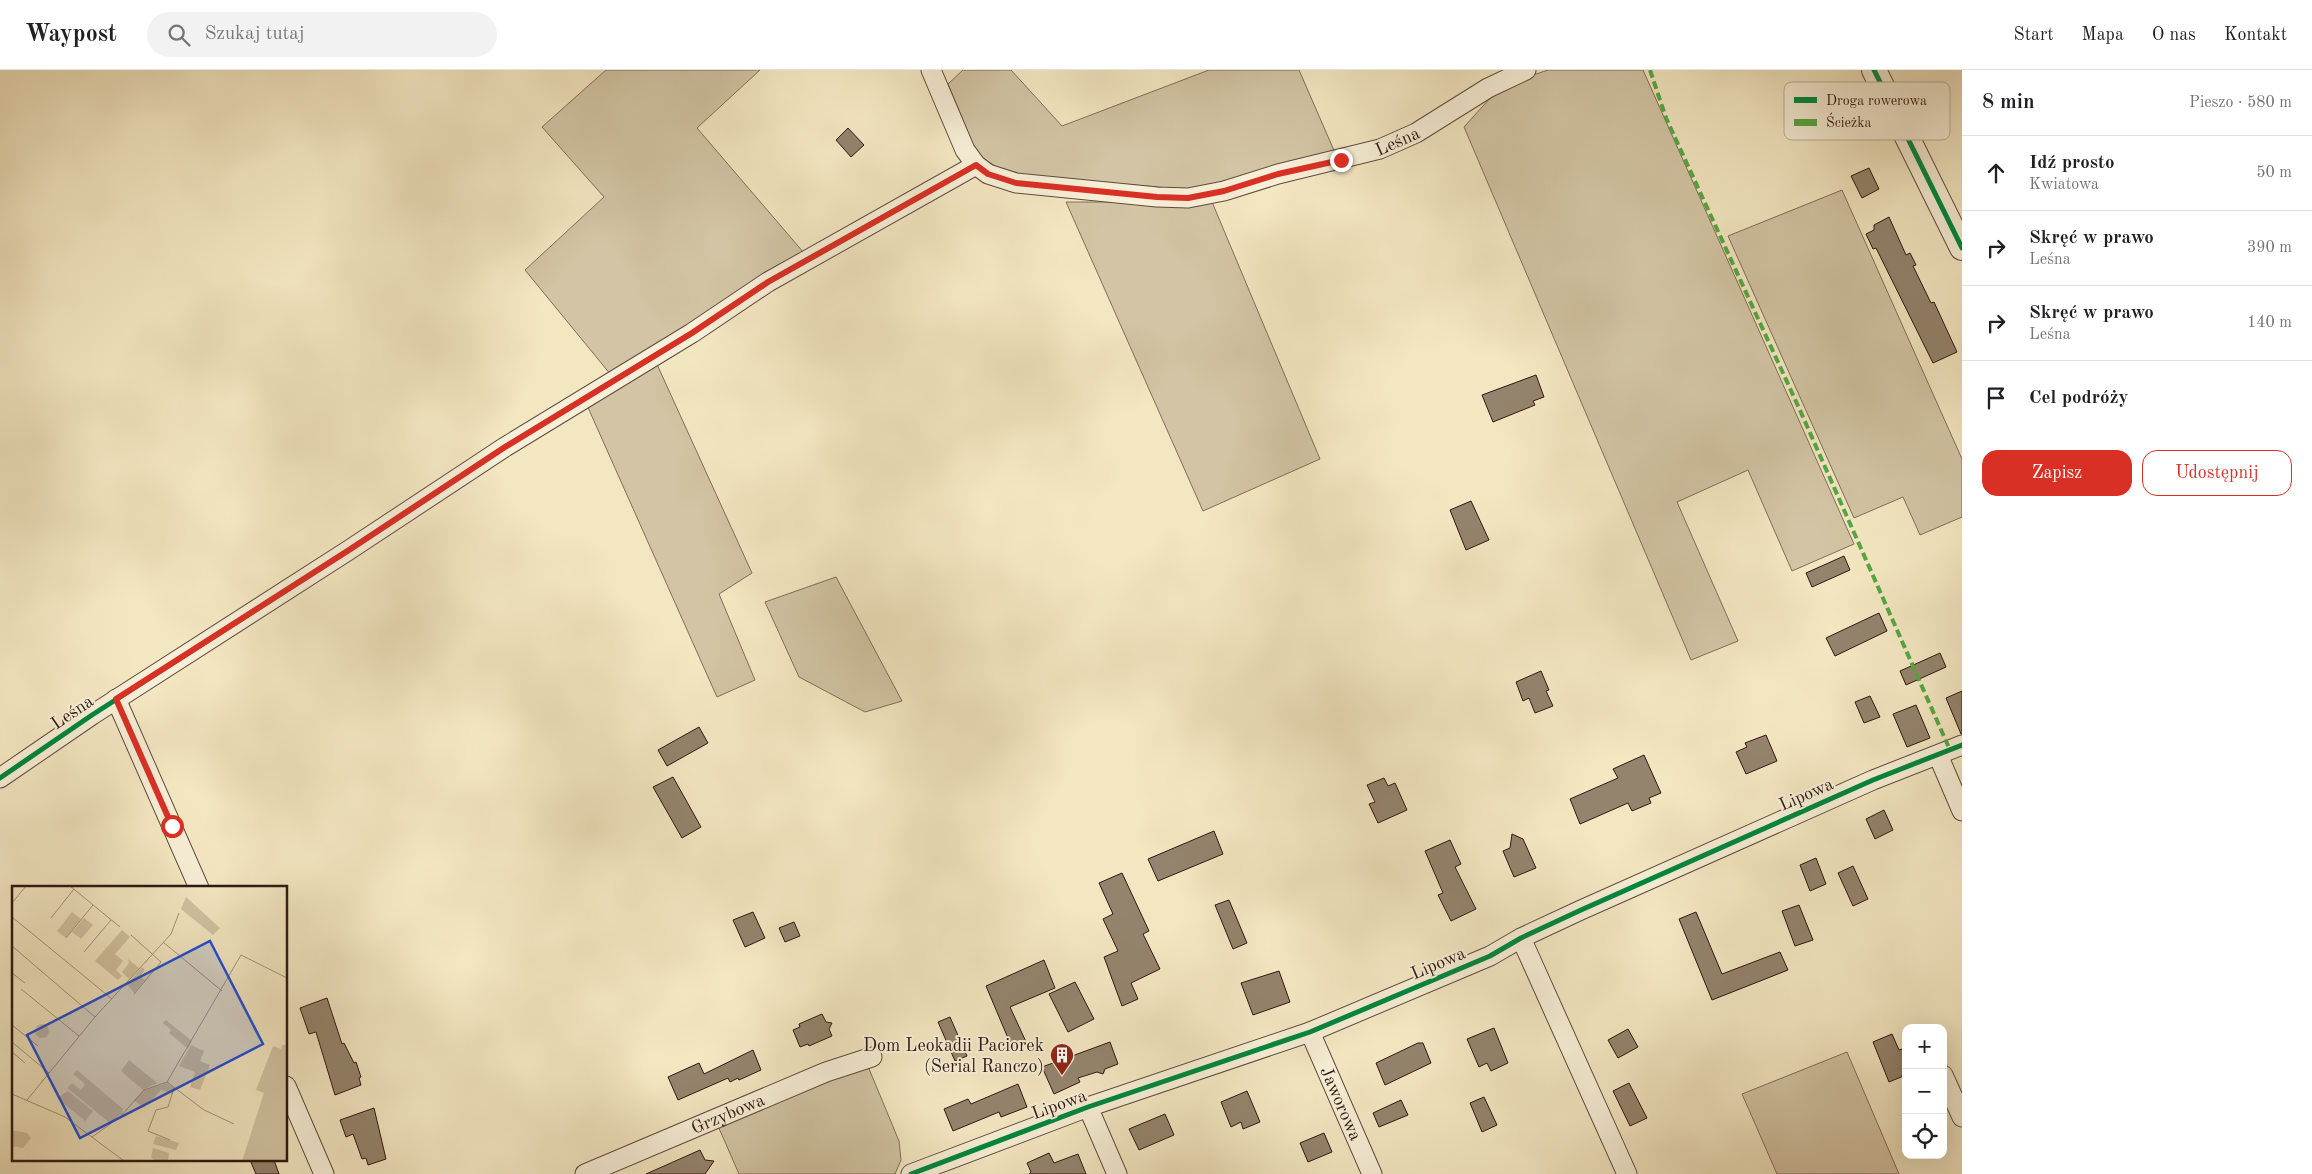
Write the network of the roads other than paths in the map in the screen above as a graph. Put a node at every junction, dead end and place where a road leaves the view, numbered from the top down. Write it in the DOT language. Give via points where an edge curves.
graph roads {
  1 [pos="948,70"];
  2 [pos="1526,70"];
  3 [pos="1874,70"];
  4 [pos="935,78"];
  5 [pos="1880,82"];
  6 [pos="1909,140"];
  7 [pos="976,165"];
  8 [pos="1962,248"];
  9 [pos="116,699"];
  10 [pos="1962,744"];
  11 [pos="1938,755"];
  12 [pos="0,778"];
  13 [pos="1962,811"];
  14 [pos="198,886"];
  15 [pos="1521,938"];
  16 [pos="1310,1032"];
  17 [pos="872,1057"];
  18 [pos="1947,1084"];
  19 [pos="288,1091"];
  20 [pos="1088,1107"];
  21 [pos="1962,1117"];
  22 [pos="324,1174"];
  23 [pos="585,1174"];
  24 [pos="911,1174"];
  25 [pos="1117,1174"];
  26 [pos="1372,1174"];
  27 [pos="1627,1174"];
  1 -- 4 [label="street"];
  2 -- 7 [label="street, Leśna" via="1480,93 1444,118 1380,149 1204,196 1157,197 1016,183 988,174"];
  3 -- 5 [label="street"];
  4 -- 7 [label="street" via="965,150"];
  6 -- 8 [label="street"];
  7 -- 9 [label="street, Leśna" via="768,282 692,333 505,447"];
  9 -- 12 [label="street, Leśna"];
  9 -- 14 [label="street"];
  10 -- 11 [label="street, Lipowa"];
  11 -- 13 [label="street"];
  11 -- 15 [label="street, Lipowa" via="1873,780"];
  15 -- 16 [label="street, Lipowa" via="1483,959"];
  15 -- 27 [label="street"];
  16 -- 20 [label="street, Lipowa"];
  16 -- 26 [label="street, Jaworowa"];
  17 -- 23 [label="street, Grzybowa" via="826,1072"];
  18 -- 21 [label="street"];
  19 -- 22 [label="street"];
  20 -- 24 [label="street, Lipowa"];
  20 -- 25 [label="street"];
}
